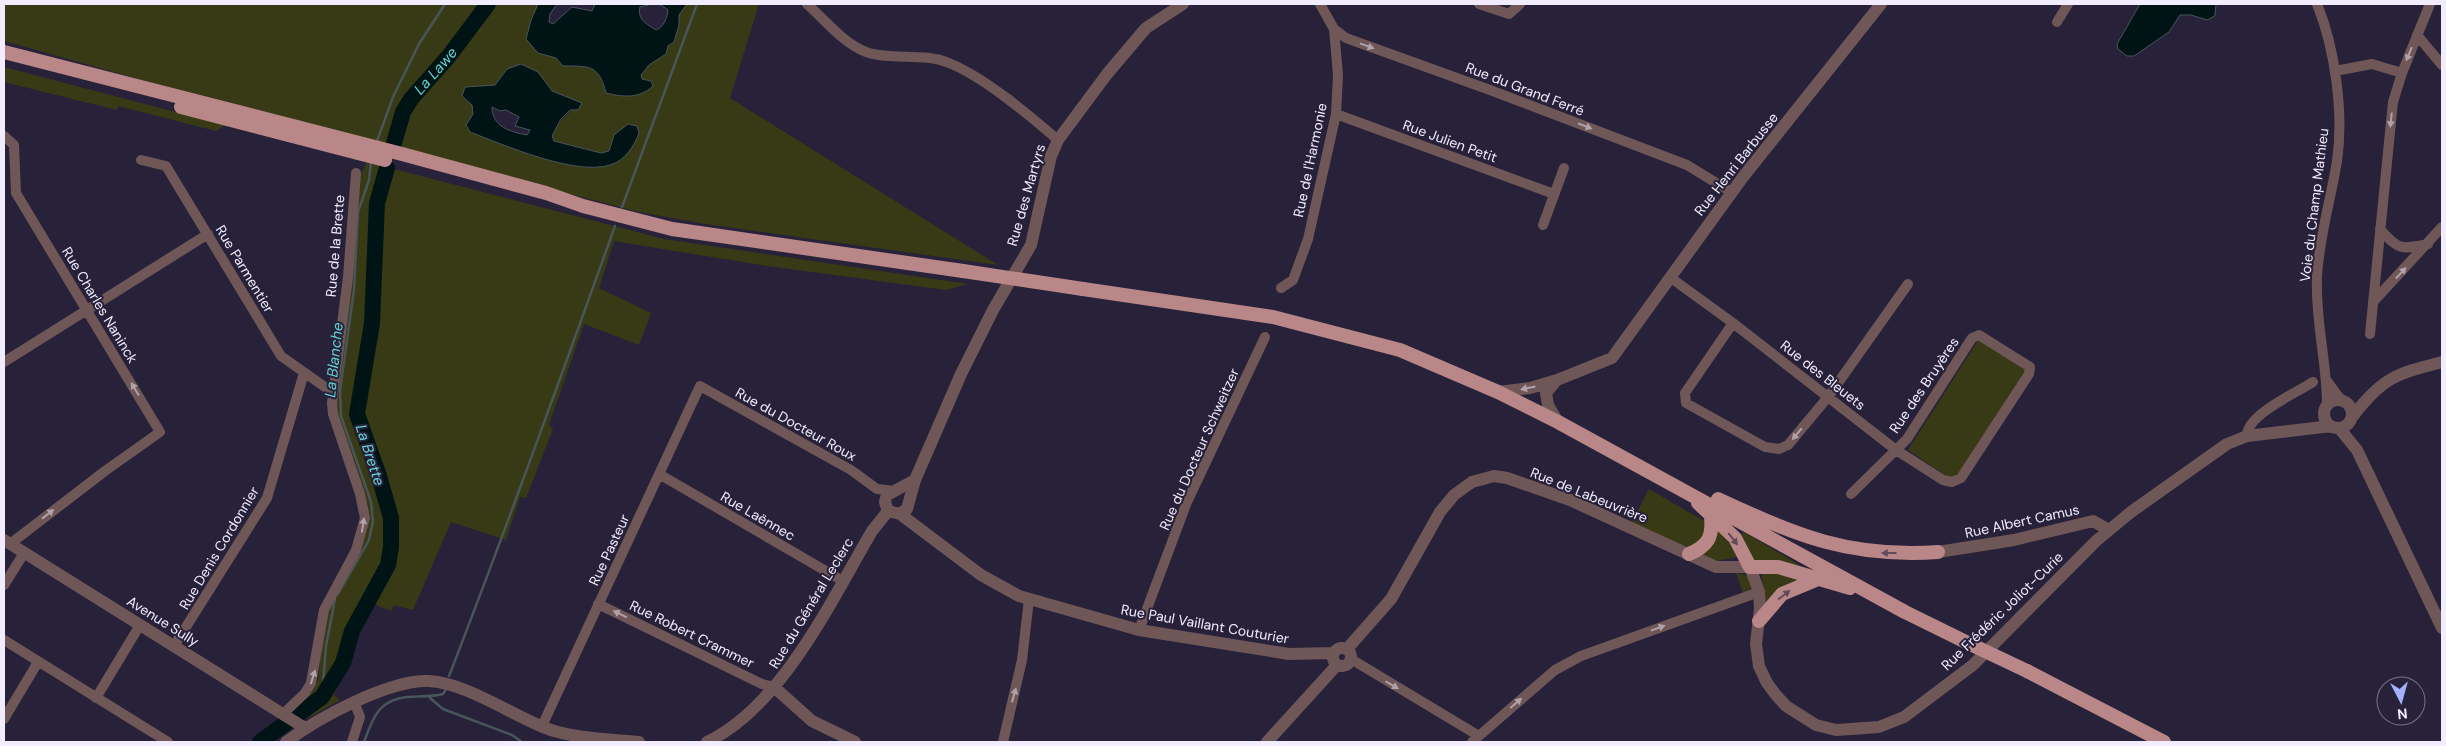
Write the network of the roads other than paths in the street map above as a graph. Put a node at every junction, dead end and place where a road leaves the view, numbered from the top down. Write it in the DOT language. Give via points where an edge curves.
graph roads {
  1 [pos="807,4"];
  2 [pos="1183,4"];
  3 [pos="1320,4"];
  4 [pos="1479,4"];
  5 [pos="1520,4"];
  6 [pos="1881,4"];
  7 [pos="2068,4"];
  8 [pos="2317,4"];
  9 [pos="2430,4"];
  10 [pos="2058,22"];
  11 [pos="1334,28"];
  12 [pos="2417,35"];
  13 [pos="4,52"];
  14 [pos="4,59"];
  15 [pos="2442,65"];
  16 [pos="2335,71"];
  17 [pos="2402,73"];
  18 [pos="1336,114"];
  19 [pos="4,136"];
  20 [pos="1058,140"];
  21 [pos="141,160"];
  22 [pos="1564,168"];
  23 [pos="356,173"];
  24 [pos="1731,192"];
  25 [pos="1554,194"];
  26 [pos="583,206"];
  27 [pos="1543,225"];
  28 [pos="2442,227"];
  29 [pos="2380,228"];
  30 [pos="208,234"];
  31 [pos="2428,244"];
  32 [pos="1671,278"];
  33 [pos="1908,284"];
  34 [pos="1281,288"];
  35 [pos="2373,302"];
  36 [pos="88,311"];
  37 [pos="1733,323"];
  38 [pos="2370,334"];
  39 [pos="1266,337"];
  40 [pos="4,362"];
  41 [pos="2442,362"];
  42 [pos="304,373"];
  43 [pos="1557,380"];
  44 [pos="2327,381"];
  45 [pos="2313,382"];
  46 [pos="700,386"];
  47 [pos="332,392"];
  48 [pos="1498,392"];
  49 [pos="2370,394"];
  50 [pos="1828,396"];
  51 [pos="2343,401"];
  52 [pos="2326,408"];
  53 [pos="2352,418"];
  54 [pos="1558,422"];
  55 [pos="2335,427"];
  56 [pos="2301,429"];
  57 [pos="2247,436"];
  58 [pos="1896,450"];
  59 [pos="2357,450"];
  60 [pos="660,474"];
  61 [pos="916,480"];
  62 [pos="877,489"];
  63 [pos="896,490"];
  64 [pos="1687,492"];
  65 [pos="1851,494"];
  66 [pos="909,502"];
  67 [pos="891,509"];
  68 [pos="2131,512"];
  69 [pos="1712,516"];
  70 [pos="2093,521"];
  71 [pos="2075,526"];
  72 [pos="918,527"];
  73 [pos="2109,530"];
  74 [pos="2096,541"];
  75 [pos="7,542"];
  76 [pos="1938,552"];
  77 [pos="24,553"];
  78 [pos="1689,554"];
  79 [pos="1750,567"];
  80 [pos="1818,579"];
  81 [pos="843,581"];
  82 [pos="4,585"];
  83 [pos="1759,592"];
  84 [pos="1029,599"];
  85 [pos="598,604"];
  86 [pos="1905,612"];
  87 [pos="1759,621"];
  88 [pos="140,625"];
  89 [pos="2442,628"];
  90 [pos="1139,630"];
  91 [pos="4,640"];
  92 [pos="174,646"];
  93 [pos="1349,654"];
  94 [pos="1335,659"];
  95 [pos="38,662"];
  96 [pos="774,687"];
  97 [pos="96,698"];
  98 [pos="355,704"];
  99 [pos="284,715"];
  100 [pos="4,719"];
  101 [pos="542,726"];
  102 [pos="303,727"];
  103 [pos="1476,739"];
  104 [pos="168,742"];
  105 [pos="286,742"];
  106 [pos="352,742"];
  107 [pos="639,742"];
  108 [pos="707,742"];
  109 [pos="855,742"];
  110 [pos="1003,742"];
  111 [pos="1267,742"];
  112 [pos="2164,742"];
  1 -- 20 [label="street" via="853,45 867,52 934,59 958,67 1013,103"];
  2 -- 20 [label="street, Rue des Martyrs" via="1146,28"];
  3 -- 11 [label="street, Rue du Grand Ferré"];
  4 -- 5 [label="street" via="1509,14"];
  6 -- 24 [label="street, Rue Henri Barbusse"];
  7 -- 10 [label="street"];
  8 -- 16 [label="street, Voie du Champ Mathieu"];
  9 -- 12 [label="street"];
  11 -- 18 [label="street, Rue de l'Harmonie" via="1338,74"];
  11 -- 24 [label="street, Rue du Grand Ferré, one-way" via="1346,38 1687,165"];
  12 -- 15 [label="street"];
  12 -- 17 [label="street, one-way"];
  13 -- 26 [label="main road" via="402,154"];
  14 -- 26 [label="main road" via="358,154 545,200"];
  16 -- 17 [label="street" via="2372,64"];
  16 -- 44 [label="street, Voie du Champ Mathieu" via="2339,122 2337,158 2317,276 2317,314"];
  17 -- 29 [label="street, one-way" via="2393,102"];
  18 -- 25 [label="street, Rue Julien Petit"];
  18 -- 34 [label="street, Rue de l'Harmonie" via="1308,239 1292,280"];
  19 -- 36 [label="street, Rue Charles Naninck" via="14,145 16,193"];
  20 -- 61 [label="street, Rue des Martyrs" via="1051,156 1031,245 966,365"];
  21 -- 30 [label="street, Rue Parmentier" via="166,166"];
  22 -- 25 [label="street"];
  23 -- 47 [label="street, Rue de la Brette" via="348,277"];
  24 -- 32 [label="street, Rue Henri Barbusse"];
  25 -- 27 [label="street"];
  26 -- 48 [label="main road, bridge" via="672,229 1273,317 1400,350"];
  28 -- 31 [label="street"];
  29 -- 31 [label="street" via="2394,246 2405,249"];
  29 -- 35 [label="street"];
  30 -- 36 [label="street"];
  30 -- 42 [label="street, Rue Parmentier" via="281,356"];
  35 -- 31 [label="street, one-way"];
  32 -- 37 [label="street, Rue des Bleuets"];
  32 -- 43 [label="street, Rue Henri Barbusse" via="1612,358"];
  33 -- 50 [label="street"];
  35 -- 38 [label="street"];
  36 -- 40 [label="street"];
  75 -- 36 [label="street, Rue Charles Naninck, one-way" via="159,434 160,430"];
  37 -- 50 [label="street, Rue des Bleuets"];
  50 -- 37 [label="street, one-way" via="1788,445 1780,449 1766,447 1686,403 1686,394"];
  39 -- 90 [label="street, Rue du Docteur Schweitzer" via="1187,502"];
  41 -- 49 [label="street" via="2394,376"];
  42 -- 47 [label="street, Rue Parmentier"];
  42 -- 92 [label="street, Rue Denis Cordonnier" via="268,498"];
  43 -- 48 [label="street, Rue Henri Barbusse, one-way"];
  43 -- 54 [label="street" via="1546,393 1548,405"];
  44 -- 51 [label="street, Voie du Champ Mathieu"];
  44 -- 52 [label="street, Voie du Champ Mathieu"];
  45 -- 57 [label="street" via="2256,417 2247,429"];
  46 -- 60 [label="street, Rue Pasteur"];
  46 -- 62 [label="street, Rue du Docteur Roux" via="851,470"];
  99 -- 47 [label="street, Rue de la Brette, one-way" via="311,683 324,610 356,550 363,527 363,502 333,414"];
  48 -- 54 [label="main road"];
  49 -- 51 [label="street"];
  49 -- 53 [label="street"];
  50 -- 58 [label="street, Rue des Bleuets"];
  51 -- 52 [label="street" via="2333,400"];
  51 -- 53 [label="street" via="2352,408"];
  52 -- 55 [label="street" via="2325,420"];
  52 -- 56 [label="street"];
  53 -- 55 [label="street" via="2346,426"];
  53 -- 59 [label="street"];
  54 -- 64 [label="main road"];
  55 -- 56 [label="street, Rue Frédéric Joliot-Curie"];
  55 -- 59 [label="street"];
  56 -- 57 [label="street, Rue Frédéric Joliot-Curie"];
  57 -- 68 [label="street, Rue Frédéric Joliot-Curie" via="2227,444"];
  58 -- 58 [label="street, Rue des Bruyères" via="1943,480 1957,481 2030,374 2030,367 1980,335 1972,338 1907,439"];
  58 -- 65 [label="street, Rue des Bruyères"];
  59 -- 89 [label="street"];
  60 -- 81 [label="street, Rue Laënnec"];
  60 -- 85 [label="street, Rue Pasteur"];
  61 -- 63 [label="street"];
  61 -- 66 [label="street"];
  62 -- 63 [label="street, Rue du Docteur Roux"];
  62 -- 67 [label="street, Rue du Docteur Roux"];
  63 -- 66 [label="street" via="905,493"];
  63 -- 67 [label="street" via="887,495"];
  64 -- 69 [label="main road"];
  76 -- 64 [label="main road, one-way" via="1879,553 1849,549 1780,528 1700,491"];
  64 -- 86 [label="main road"];
  66 -- 67 [label="street" via="904,512"];
  66 -- 72 [label="street, Rue Paul Vaillant Couturier"];
  67 -- 72 [label="street, Rue Paul Vaillant Couturier"];
  67 -- 81 [label="street, Rue du Général Leclerc" via="872,531"];
  68 -- 70 [label="street"];
  68 -- 73 [label="street, Rue Frédéric Joliot-Curie"];
  69 -- 78 [label="main road" via="1712,532 1706,545"];
  69 -- 79 [label="main road, one-way" via="1735,538"];
  70 -- 71 [label="street, Rue Albert Camus"];
  70 -- 73 [label="street, Rue Albert Camus"];
  71 -- 74 [label="street" via="2088,531"];
  71 -- 76 [label="street, Rue Albert Camus" via="1996,544"];
  72 -- 84 [label="street, Rue Paul Vaillant Couturier" via="981,576"];
  73 -- 74 [label="street, Rue Frédéric Joliot-Curie"];
  74 -- 87 [label="street, Rue Frédéric Joliot-Curie" via="1973,665 1904,717 1880,727 1836,730 1816,725 1786,706 1767,683 1759,666 1756,644"];
  75 -- 77 [label="street, Avenue Sully"];
  77 -- 82 [label="street"];
  77 -- 88 [label="street, Avenue Sully"];
  78 -- 79 [label="street, Rue de Labeuvrière" via="1716,567"];
  78 -- 93 [label="street, Rue de Labeuvrière" via="1570,500 1507,478 1494,476 1472,482 1454,495 1440,512 1391,599"];
  79 -- 80 [label="main road" via="1778,567"];
  79 -- 83 [label="street, Rue Frédéric Joliot-Curie"];
  80 -- 86 [label="main road" via="1837,583"];
  87 -- 80 [label="main road, one-way" via="1782,594"];
  81 -- 96 [label="street, Rue du Général Leclerc"];
  83 -- 87 [label="street, Rue Frédéric Joliot-Curie"];
  103 -- 83 [label="street, one-way" via="1555,670 1581,656"];
  84 -- 90 [label="street, Rue Paul Vaillant Couturier"];
  110 -- 84 [label="street, one-way" via="1022,660"];
  96 -- 85 [label="street, Rue Robert Crammer, one-way"];
  85 -- 101 [label="street, Rue Pasteur"];
  86 -- 112 [label="main road, bridge"];
  88 -- 92 [label="street, Avenue Sully"];
  88 -- 97 [label="street"];
  90 -- 94 [label="street, Rue Paul Vaillant Couturier"];
  91 -- 95 [label="street"];
  92 -- 99 [label="street, Avenue Sully"];
  93 -- 94 [label="street, Rue Paul Vaillant Couturier" via="1337,648"];
  93 -- 103 [label="street, one-way" via="1358,665"];
  94 -- 111 [label="street"];
  95 -- 97 [label="street"];
  95 -- 100 [label="street"];
  96 -- 108 [label="street, Rue du Général Leclerc" via="723,734"];
  96 -- 109 [label="street" via="812,720"];
  97 -- 104 [label="street"];
  98 -- 101 [label="street" via="390,688 429,681 472,694"];
  98 -- 102 [label="street"];
  98 -- 106 [label="street" via="360,717"];
  99 -- 102 [label="street, Avenue Sully"];
  101 -- 107 [label="street" via="568,734"];
  102 -- 105 [label="street"];
}
